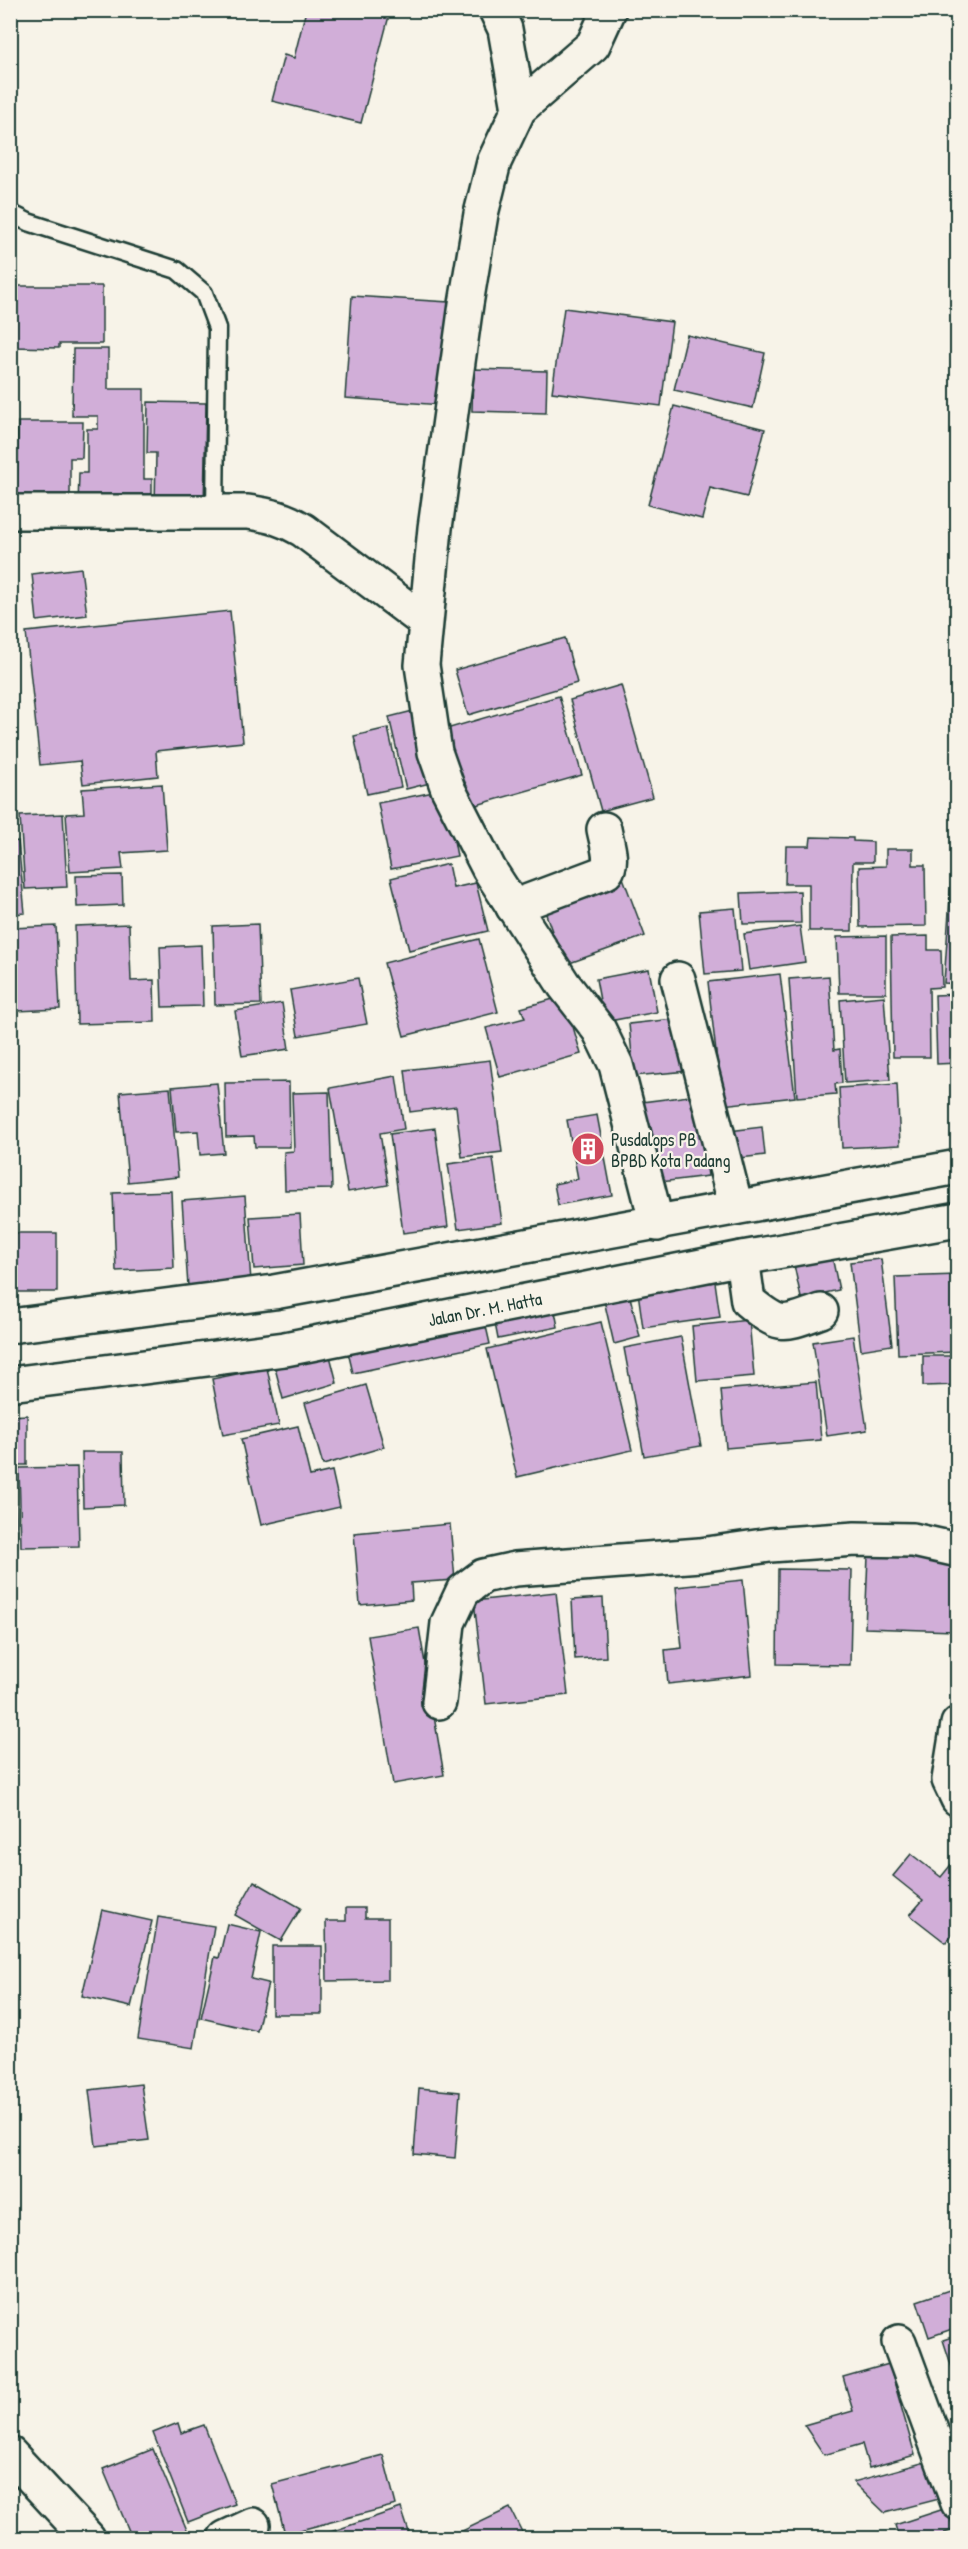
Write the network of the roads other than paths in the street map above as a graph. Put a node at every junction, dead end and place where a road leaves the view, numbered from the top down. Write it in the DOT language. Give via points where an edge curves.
graph roads {
  1 [pos="496,10"];
  2 [pos="609,10"];
  3 [pos="519,109"];
  4 [pos="10,213"];
  5 [pos="10,512"];
  6 [pos="215,514"];
  7 [pos="424,621"];
  8 [pos="604,828"];
  9 [pos="513,907"];
  10 [pos="678,979"];
  11 [pos="957,1167"];
  12 [pos="736,1207"];
  13 [pos="957,1220"];
  14 [pos="657,1224"];
  15 [pos="742,1258"];
  16 [pos="821,1311"];
  17 [pos="10,1326"];
  18 [pos="10,1384"];
  19 [pos="957,1550"];
  20 [pos="439,1702"];
  21 [pos="957,1724"];
  22 [pos="957,1799"];
  23 [pos="899,2342"];
  24 [pos="10,2454"];
  25 [pos="957,2503"];
  26 [pos="88,2538"];
  1 -- 3 [label="street" via="505,29"];
  2 -- 3 [label="street" via="593,45"];
  3 -- 7 [label="street" via="494,162 481,214"];
  4 -- 6 [label="lane" via="177,270 204,293 217,328"];
  5 -- 6 [label="street"];
  6 -- 7 [label="street" via="248,512 287,520"];
  7 -- 9 [label="street" via="422,665 435,752 448,789"];
  8 -- 9 [label="street" via="609,854 606,872"];
  9 -- 14 [label="street" via="599,1030 616,1065"];
  10 -- 12 [label="street"];
  11 -- 12 [label="street"];
  12 -- 14 [label="street"];
  12 -- 15 [label="street"];
  13 -- 15 [label="street, Jalan Dr. M. Hatta"];
  14 -- 17 [label="street" via="274,1292"];
  15 -- 16 [label="street" via="748,1301 770,1320 788,1323"];
  15 -- 18 [label="street, Jalan Dr. M. Hatta" via="285,1349"];
  19 -- 20 [label="street" via="914,1540 855,1539 515,1569 483,1576 463,1592 448,1623"];
  21 -- 22 [label="street" via="949,1780"];
  23 -- 25 [label="street"];
  24 -- 26 [label="street"];
}
